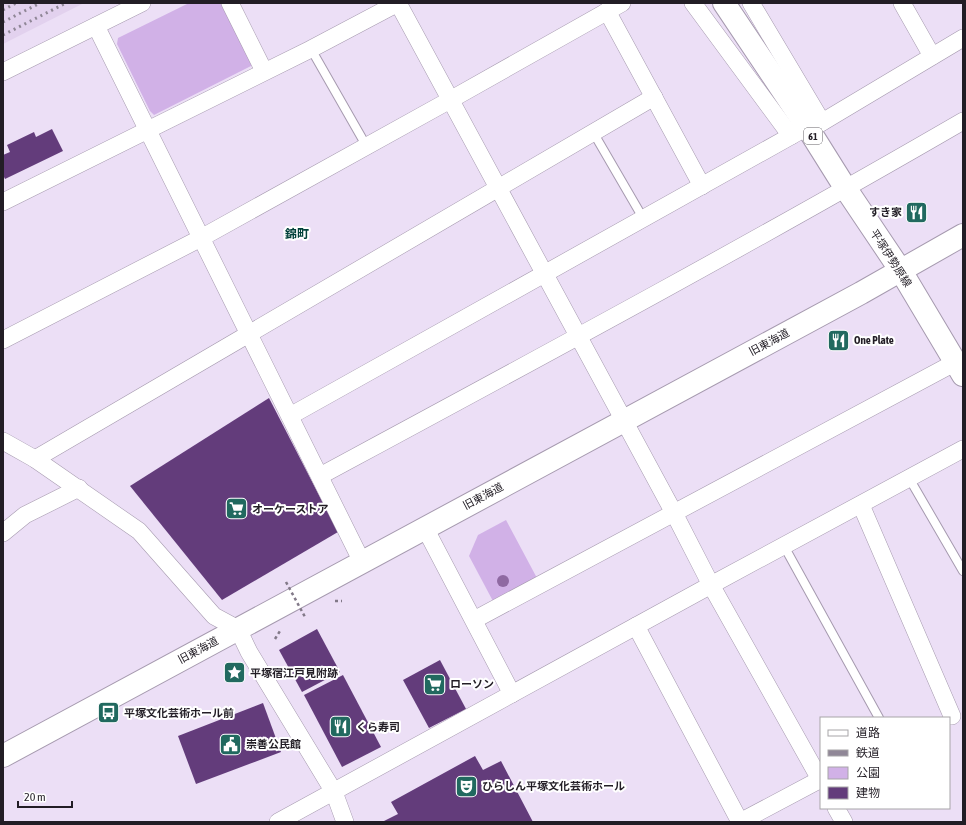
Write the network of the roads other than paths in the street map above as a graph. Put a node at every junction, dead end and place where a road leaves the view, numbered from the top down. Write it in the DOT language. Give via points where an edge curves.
graph roads {
  1 [pos="142,3"];
  2 [pos="230,3"];
  3 [pos="622,3"];
  4 [pos="693,3"];
  5 [pos="724,3"];
  6 [pos="751,3"];
  7 [pos="902,3"];
  8 [pos="607,11"];
  9 [pos="96,26"];
  10 [pos="963,38"];
  11 [pos="311,48"];
  12 [pos="932,56"];
  13 [pos="264,71"];
  14 [pos="3,72"];
  15 [pos="654,97"];
  16 [pos="450,100"];
  17 [pos="963,121"];
  18 [pos="147,129"];
  19 [pos="807,129"];
  20 [pos="593,132"];
  21 [pos="367,147"];
  22 [pos="702,186"];
  23 [pos="498,188"];
  24 [pos="846,189"];
  25 [pos="3,202"];
  26 [pos="643,218"];
  27 [pos="963,235"];
  28 [pos="201,238"];
  29 [pos="901,270"];
  30 [pos="544,274"];
  31 [pos="249,334"];
  32 [pos="578,337"];
  33 [pos="3,340"];
  34 [pos="961,365"];
  35 [pos="290,416"];
  36 [pos="623,421"];
  37 [pos="3,441"];
  38 [pos="963,449"];
  39 [pos="35,458"];
  40 [pos="320,476"];
  41 [pos="909,478"];
  42 [pos="78,488"];
  43 [pos="861,504"];
  44 [pos="674,513"];
  45 [pos="425,528"];
  46 [pos="3,533"];
  47 [pos="784,546"];
  48 [pos="362,562"];
  49 [pos="963,571"];
  50 [pos="711,585"];
  51 [pos="474,620"];
  52 [pos="636,626"];
  53 [pos="238,629"];
  54 [pos="512,694"];
  55 [pos="954,714"];
  56 [pos="878,717"];
  57 [pos="3,756"];
  58 [pos="820,778"];
  59 [pos="820,781"];
  60 [pos="334,792"];
  61 [pos="837,809"];
  62 [pos="278,822"];
  63 [pos="345,822"];
  64 [pos="740,822"];
  65 [pos="844,822"];
  1 -- 9 [label="street"];
  2 -- 13 [label="street"];
  3 -- 8 [label="street"];
  4 -- 19 [label="street"];
  5 -- 19 [label="street, 平塚伊勢原線 / 61"];
  6 -- 19 [label="street"];
  7 -- 12 [label="street"];
  8 -- 15 [label="street"];
  8 -- 16 [label="street"];
  9 -- 14 [label="street"];
  9 -- 18 [label="street"];
  10 -- 12 [label="street"];
  11 -- 13 [label="street"];
  11 -- 16 [label="street" via="398,3"];
  11 -- 21 [label="lane"];
  12 -- 19 [label="street"];
  13 -- 18 [label="street"];
  15 -- 20 [label="street"];
  15 -- 22 [label="street"];
  16 -- 21 [label="street"];
  16 -- 23 [label="street"];
  17 -- 24 [label="street"];
  18 -- 25 [label="street"];
  18 -- 28 [label="street"];
  19 -- 22 [label="street"];
  19 -- 24 [label="street, 平塚伊勢原線 / 61"];
  20 -- 23 [label="street"];
  20 -- 26 [label="lane"];
  21 -- 28 [label="street"];
  22 -- 26 [label="street"];
  23 -- 30 [label="street"];
  23 -- 31 [label="street"];
  24 -- 29 [label="street, 平塚伊勢原線 / 61"];
  24 -- 32 [label="street"];
  26 -- 30 [label="street"];
  27 -- 29 [label="street, 旧東海道"];
  28 -- 31 [label="street"];
  28 -- 33 [label="street"];
  29 -- 34 [label="street, 平塚伊勢原線 / 61"];
  29 -- 36 [label="street, 旧東海道"];
  30 -- 32 [label="street"];
  30 -- 35 [label="street"];
  31 -- 35 [label="street"];
  31 -- 39 [label="street"];
  32 -- 36 [label="street"];
  32 -- 40 [label="street"];
  34 -- 44 [label="street"];
  35 -- 40 [label="street"];
  36 -- 44 [label="street"];
  36 -- 45 [label="street, 旧東海道"];
  37 -- 39 [label="street"];
  38 -- 41 [label="street"];
  39 -- 42 [label="street"];
  40 -- 48 [label="street"];
  41 -- 43 [label="street"];
  41 -- 49 [label="lane"];
  42 -- 46 [label="street" via="25,515"];
  42 -- 53 [label="street" via="139,531 214,616"];
  43 -- 47 [label="street"];
  43 -- 55 [label="street"];
  44 -- 50 [label="street"];
  44 -- 51 [label="street"];
  45 -- 48 [label="street, 旧東海道"];
  45 -- 51 [label="street"];
  47 -- 50 [label="street"];
  47 -- 56 [label="lane"];
  48 -- 53 [label="street, 旧東海道"];
  50 -- 52 [label="street"];
  50 -- 58 [label="street"];
  51 -- 54 [label="street"];
  52 -- 54 [label="street"];
  52 -- 64 [label="street"];
  53 -- 57 [label="street, 旧東海道"];
  53 -- 60 [label="street" via="249,652"];
  54 -- 60 [label="street"];
  59 -- 64 [label="street"];
  60 -- 62 [label="street"];
  60 -- 63 [label="street"];
  61 -- 65 [label="street"];
}
